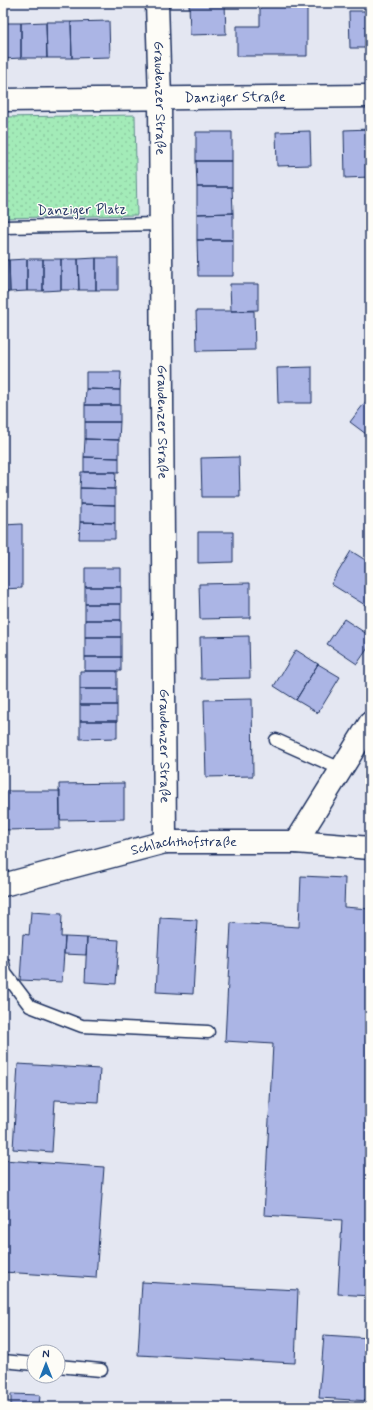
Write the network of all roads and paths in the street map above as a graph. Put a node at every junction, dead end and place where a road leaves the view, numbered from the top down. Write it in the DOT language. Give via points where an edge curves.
graph roads {
  1 [pos="157,3"];
  2 [pos="370,96"];
  3 [pos="160,99"];
  4 [pos="3,100"];
  5 [pos="161,224"];
  6 [pos="3,227"];
  7 [pos="370,723"];
  8 [pos="276,740"];
  9 [pos="341,770"];
  10 [pos="165,842"];
  11 [pos="296,842"];
  12 [pos="370,848"];
  13 [pos="3,888"];
  14 [pos="3,963"];
  15 [pos="208,1032"];
  16 [pos="3,1361"];
  17 [pos="26,1363"];
  18 [pos="66,1367"];
  19 [pos="101,1370"];
  1 -- 3 [label="street, Graudenzer Straße"];
  2 -- 3 [label="street, Danziger Straße"];
  3 -- 4 [label="street, Danziger Straße"];
  3 -- 5 [label="street, Graudenzer Straße"];
  5 -- 6 [label="lane, Danziger Platz"];
  5 -- 10 [label="street, Graudenzer Straße"];
  7 -- 9 [label="street"];
  8 -- 9 [label="lane"];
  9 -- 11 [label="street"];
  10 -- 11 [label="street, Schlachthofstraße"];
  10 -- 13 [label="street, Schlachthofstraße"];
  11 -- 12 [label="street, Schlachthofstraße"];
  14 -- 15 [label="lane" via="5,973 30,1006 82,1026"];
  16 -- 17 [label="lane"];
  18 -- 19 [label="lane"];
}
